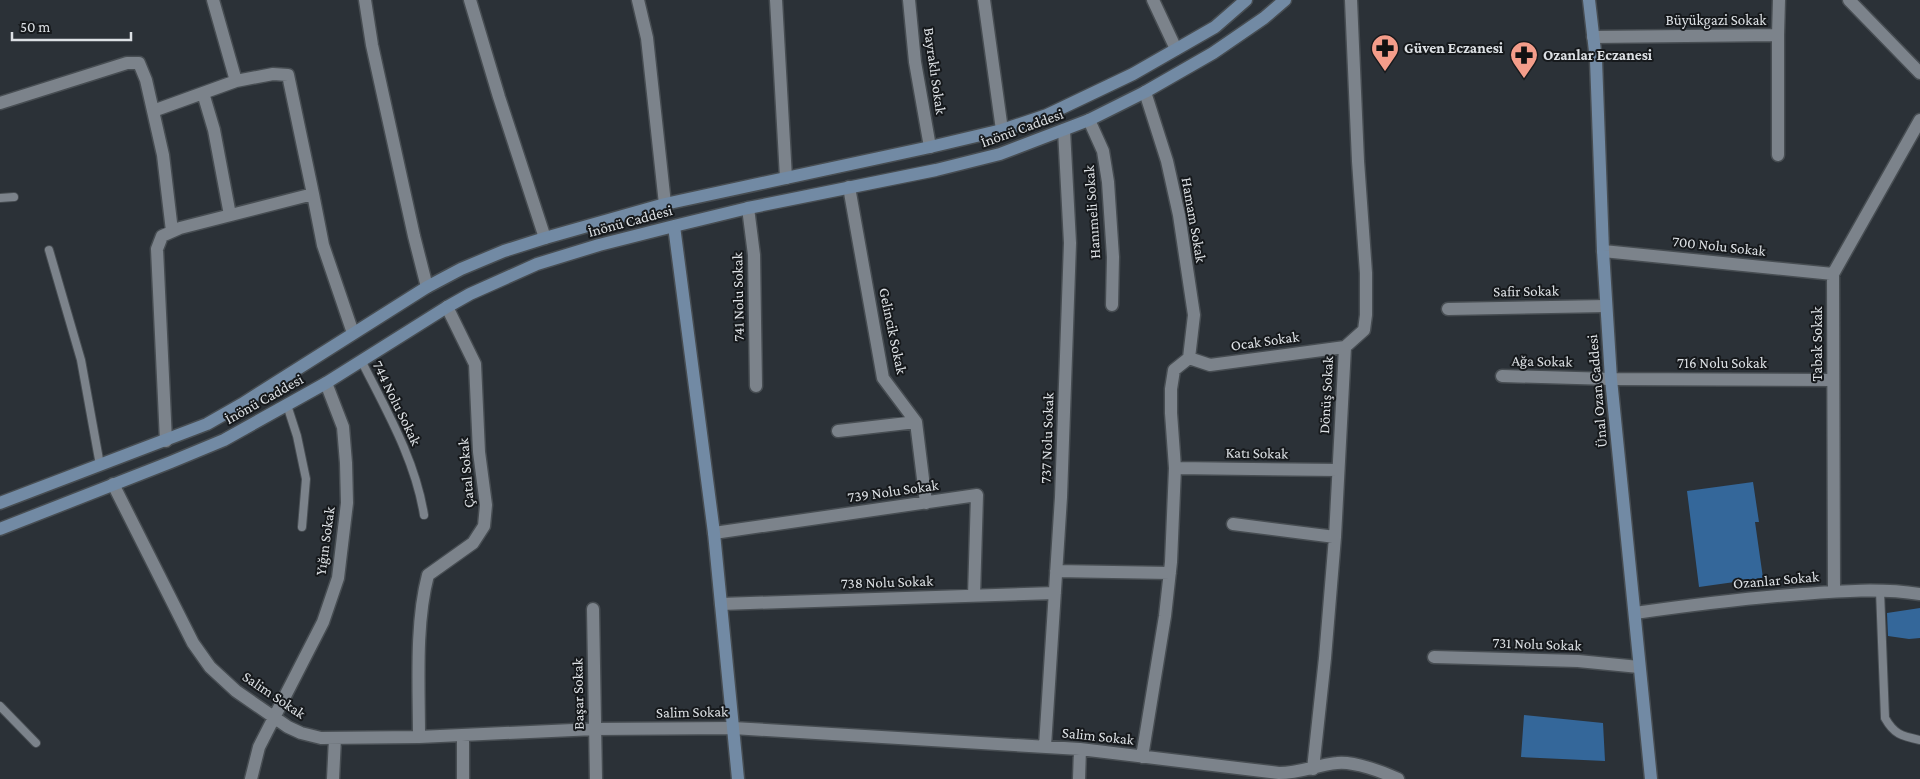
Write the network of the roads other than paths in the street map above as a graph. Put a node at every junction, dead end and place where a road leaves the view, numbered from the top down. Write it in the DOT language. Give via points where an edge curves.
graph roads {
  1 [pos="213,0"];
  2 [pos="365,0"];
  3 [pos="470,0"];
  4 [pos="638,0"];
  5 [pos="776,0"];
  6 [pos="909,0"];
  7 [pos="984,0"];
  8 [pos="1153,0"];
  9 [pos="1246,0"];
  10 [pos="1284,0"];
  11 [pos="1351,0"];
  12 [pos="1589,0"];
  13 [pos="1779,0"];
  14 [pos="1849,0"];
  15 [pos="1778,35"];
  16 [pos="1593,37"];
  17 [pos="1176,49"];
  18 [pos="1920,73"];
  19 [pos="236,81"];
  20 [pos="1144,92"];
  21 [pos="203,93"];
  22 [pos="0,103"];
  23 [pos="153,111"];
  24 [pos="1090,120"];
  25 [pos="1920,120"];
  26 [pos="1002,130"];
  27 [pos="1064,130"];
  28 [pos="930,147"];
  29 [pos="1778,155"];
  30 [pos="786,178"];
  31 [pos="849,187"];
  32 [pos="313,194"];
  33 [pos="14,197"];
  34 [pos="0,198"];
  35 [pos="665,204"];
  36 [pos="748,208"];
  37 [pos="230,215"];
  38 [pos="674,226"];
  39 [pos="172,231"];
  40 [pos="546,238"];
  41 [pos="49,250"];
  42 [pos="1603,251"];
  43 [pos="1833,274"];
  44 [pos="427,286"];
  45 [pos="1112,305"];
  46 [pos="1606,306"];
  47 [pos="447,307"];
  48 [pos="1448,309"];
  49 [pos="353,333"];
  50 [pos="1345,347"];
  51 [pos="1189,358"];
  52 [pos="361,360"];
  53 [pos="1502,376"];
  54 [pos="1611,379"];
  55 [pos="1833,380"];
  56 [pos="326,383"];
  57 [pos="756,386"];
  58 [pos="287,405"];
  59 [pos="916,422"];
  60 [pos="838,431"];
  61 [pos="166,441"];
  62 [pos="100,465"];
  63 [pos="1175,468"];
  64 [pos="1338,470"];
  65 [pos="113,484"];
  66 [pos="926,502"];
  67 [pos="0,503"];
  68 [pos="424,516"];
  69 [pos="1233,524"];
  70 [pos="302,527"];
  71 [pos="0,529"];
  72 [pos="714,533"];
  73 [pos="1335,537"];
  74 [pos="1056,571"];
  75 [pos="1170,573"];
  76 [pos="1834,591"];
  77 [pos="1880,591"];
  78 [pos="1055,593"];
  79 [pos="1920,594"];
  80 [pos="974,596"];
  81 [pos="721,604"];
  82 [pos="593,609"];
  83 [pos="1635,613"];
  84 [pos="1434,657"];
  85 [pos="1639,667"];
  86 [pos="0,706"];
  87 [pos="274,717"];
  88 [pos="734,728"];
  89 [pos="595,729"];
  90 [pos="463,735"];
  91 [pos="419,737"];
  92 [pos="335,738"];
  93 [pos="1920,740"];
  94 [pos="36,743"];
  95 [pos="1045,746"];
  96 [pos="1080,749"];
  97 [pos="1142,757"];
  98 [pos="1313,769"];
  99 [pos="251,779"];
  100 [pos="333,779"];
  101 [pos="463,779"];
  102 [pos="596,779"];
  103 [pos="738,779"];
  104 [pos="1079,779"];
  105 [pos="1398,779"];
  106 [pos="1651,779"];
  1 -- 19 [label="street"];
  2 -- 44 [label="street" via="372,45"];
  3 -- 40 [label="street"];
  4 -- 35 [label="street" via="647,38"];
  5 -- 30 [label="street"];
  6 -- 28 [label="street, Bayraklı Sokak" via="915,62"];
  7 -- 26 [label="street"];
  8 -- 17 [label="street"];
  9 -- 17 [label="main road, İnönü Caddesi" via="1215,27"];
  10 -- 20 [label="main road, İnönü Caddesi" via="1213,53"];
  11 -- 50 [label="street, Dönüş Sokak" via="1366,315 1364,330"];
  12 -- 16 [label="main road, Ünal Ozan Caddesi"];
  13 -- 15 [label="street"];
  14 -- 18 [label="street"];
  15 -- 16 [label="street, Büyükgazi Sokak"];
  15 -- 29 [label="street, Büyükgazi Sokak"];
  16 -- 42 [label="main road, Ünal Ozan Caddesi"];
  17 -- 26 [label="main road, İnönü Caddesi" via="1090,96"];
  19 -- 21 [label="street"];
  19 -- 32 [label="street" via="273,74 288,75"];
  20 -- 24 [label="main road, İnönü Caddesi"];
  20 -- 51 [label="street, Hamam Sokak" via="1167,161 1179,216 1194,315"];
  21 -- 23 [label="street"];
  21 -- 37 [label="street" via="214,130"];
  22 -- 23 [label="street" via="134,62 138,63 146,80"];
  23 -- 39 [label="street" via="163,155"];
  24 -- 27 [label="main road, İnönü Caddesi"];
  24 -- 45 [label="street, Hanımeli Sokak" via="1103,151 1108,182 1113,257"];
  25 -- 43 [label="street, Tabak Sokak"];
  26 -- 28 [label="main road, İnönü Caddesi"];
  27 -- 31 [label="main road, İnönü Caddesi" via="979,160"];
  27 -- 74 [label="street, 737 Nolu Sokak" via="1070,243"];
  28 -- 30 [label="main road, İnönü Caddesi"];
  30 -- 35 [label="main road, İnönü Caddesi"];
  31 -- 36 [label="main road, İnönü Caddesi"];
  31 -- 59 [label="street, Gelincik Sokak" via="884,378"];
  32 -- 37 [label="street"];
  32 -- 49 [label="street" via="323,245"];
  33 -- 34 [label="lane"];
  35 -- 40 [label="main road, İnönü Caddesi"];
  36 -- 38 [label="main road, İnönü Caddesi"];
  36 -- 57 [label="street, 741 Nolu Sokak" via="754,255"];
  37 -- 39 [label="street"];
  38 -- 47 [label="main road, İnönü Caddesi" via="599,244 537,264"];
  38 -- 72 [label="main road"];
  39 -- 61 [label="street" via="162,236 157,249"];
  40 -- 44 [label="main road, İnönü Caddesi" via="504,251"];
  41 -- 62 [label="lane" via="80,360"];
  42 -- 43 [label="street, 700 Nolu Sokak"];
  42 -- 46 [label="main road, Ünal Ozan Caddesi"];
  43 -- 55 [label="street, Tabak Sokak"];
  44 -- 49 [label="main road, İnönü Caddesi"];
  46 -- 48 [label="street, Safir Sokak"];
  46 -- 54 [label="main road, Ünal Ozan Caddesi"];
  47 -- 52 [label="main road, İnönü Caddesi"];
  47 -- 91 [label="street, Çatal Sokak" via="476,364 479,452 486,505 484,526 473,543 428,575 419,664"];
  49 -- 61 [label="main road, İnönü Caddesi" via="207,424"];
  50 -- 51 [label="street, Ocak Sokak" via="1210,365"];
  50 -- 64 [label="street, Dönüş Sokak"];
  51 -- 63 [label="street" via="1174,370 1171,389"];
  52 -- 56 [label="main road, İnönü Caddesi"];
  52 -- 68 [label="lane, 744 Nolu Sokak" via="402,440"];
  53 -- 54 [label="street, Ağa Sokak"];
  54 -- 55 [label="street, 716 Nolu Sokak"];
  54 -- 83 [label="main road, Ünal Ozan Caddesi"];
  55 -- 76 [label="street, Tabak Sokak"];
  56 -- 58 [label="main road, İnönü Caddesi"];
  56 -- 87 [label="street, Yığın Sokak" via="343,427 346,463 347,503 338,578 323,622"];
  58 -- 65 [label="main road, İnönü Caddesi" via="224,440"];
  58 -- 70 [label="lane" via="306,480"];
  59 -- 60 [label="street"];
  59 -- 66 [label="street, Gelincik Sokak"];
  61 -- 62 [label="main road, İnönü Caddesi"];
  62 -- 67 [label="main road, İnönü Caddesi"];
  63 -- 64 [label="street, Katı Sokak"];
  63 -- 75 [label="street"];
  64 -- 73 [label="street, Dönüş Sokak"];
  65 -- 71 [label="main road, İnönü Caddesi"];
  65 -- 87 [label="street, Salim Sokak" via="199,652 236,691"];
  66 -- 72 [label="street, 739 Nolu Sokak"];
  66 -- 80 [label="street, 739 Nolu Sokak" via="977,495"];
  69 -- 73 [label="street"];
  72 -- 81 [label="main road"];
  73 -- 98 [label="street, Dönüş Sokak"];
  74 -- 75 [label="street"];
  74 -- 78 [label="street, 737 Nolu Sokak"];
  75 -- 97 [label="street"];
  76 -- 77 [label="street, Ozanlar Sokak"];
  76 -- 83 [label="street, Ozanlar Sokak"];
  77 -- 79 [label="street, Ozanlar Sokak"];
  77 -- 93 [label="lane" via="1885,718 1892,730"];
  78 -- 80 [label="street, 738 Nolu Sokak"];
  78 -- 95 [label="street, 737 Nolu Sokak"];
  80 -- 81 [label="street, 738 Nolu Sokak"];
  81 -- 88 [label="main road"];
  82 -- 89 [label="street, Başar Sokak"];
  83 -- 85 [label="main road, Ünal Ozan Caddesi"];
  84 -- 85 [label="street, 731 Nolu Sokak" via="1578,661"];
  85 -- 106 [label="main road, Ünal Ozan Caddesi"];
  86 -- 94 [label="lane"];
  87 -- 92 [label="street, Salim Sokak" via="301,733"];
  87 -- 99 [label="street, Yığın Sokak" via="259,747"];
  88 -- 89 [label="street, Salim Sokak"];
  88 -- 95 [label="street, Salim Sokak"];
  88 -- 103 [label="main road"];
  89 -- 90 [label="street, Salim Sokak"];
  89 -- 102 [label="street, Başar Sokak"];
  90 -- 91 [label="street, Salim Sokak"];
  90 -- 101 [label="street"];
  91 -- 92 [label="street, Salim Sokak"];
  92 -- 100 [label="street"];
  95 -- 96 [label="street, Salim Sokak"];
  96 -- 97 [label="street, Salim Sokak"];
  96 -- 104 [label="street"];
  97 -- 98 [label="street, Salim Sokak" via="1279,773"];
  98 -- 105 [label="street, Salim Sokak" via="1339,762 1367,767"];
}
